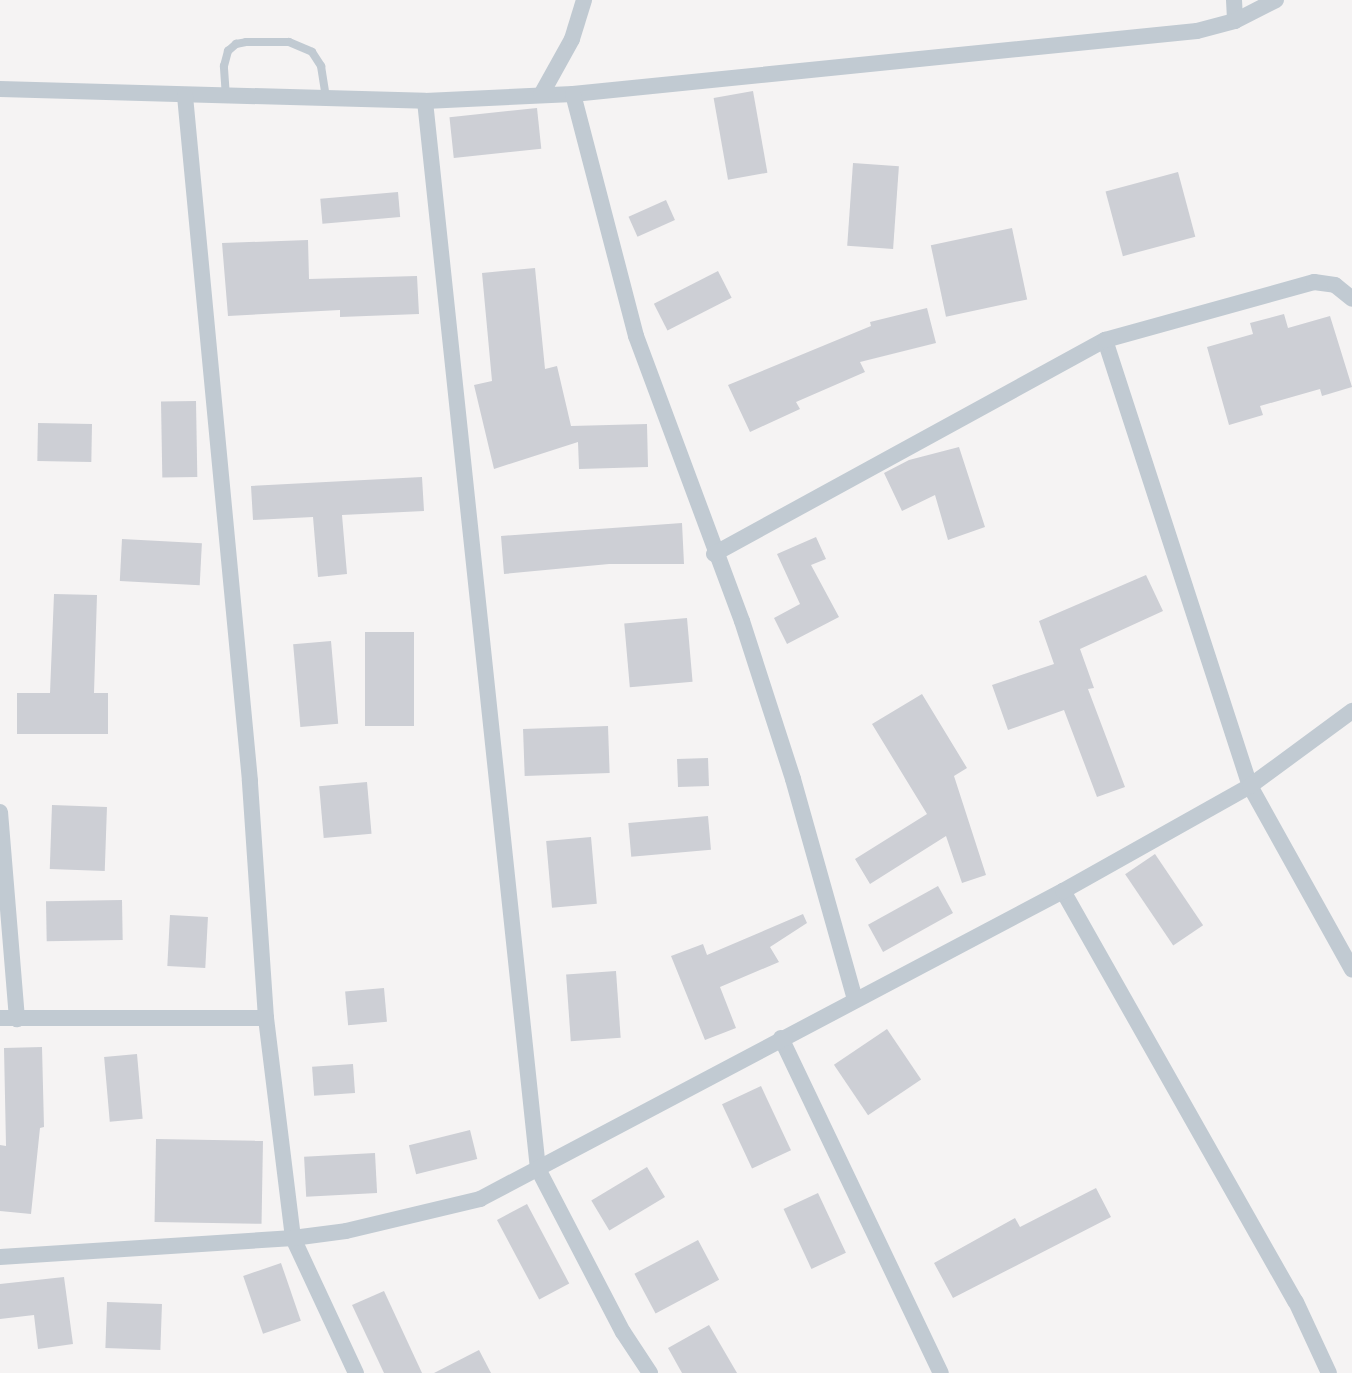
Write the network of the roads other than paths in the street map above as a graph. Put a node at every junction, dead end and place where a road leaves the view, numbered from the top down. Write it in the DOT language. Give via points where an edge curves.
graph roads {
  1 [pos="584,0"];
  2 [pos="1234,0"];
  3 [pos="1276,0"];
  4 [pos="1235,21"];
  5 [pos="0,89"];
  6 [pos="573,94"];
  7 [pos="541,95"];
  8 [pos="185,96"];
  9 [pos="226,97"];
  10 [pos="326,99"];
  11 [pos="425,101"];
  12 [pos="1352,299"];
  13 [pos="1105,340"];
  14 [pos="714,554"];
  15 [pos="1352,711"];
  16 [pos="1250,786"];
  17 [pos="0,812"];
  18 [pos="1063,891"];
  19 [pos="1352,969"];
  20 [pos="855,999"];
  21 [pos="266,1018"];
  22 [pos="9,1019"];
  23 [pos="781,1038"];
  24 [pos="538,1169"];
  25 [pos="293,1238"];
  26 [pos="0,1257"];
  27 [pos="356,1373"];
  28 [pos="650,1373"];
  29 [pos="941,1373"];
  30 [pos="1329,1373"];
  1 -- 7 [label="street" via="572,39"];
  2 -- 4 [label="street"];
  3 -- 4 [label="street"];
  4 -- 6 [label="street" via="1197,31"];
  5 -- 8 [label="street"];
  6 -- 7 [label="street"];
  6 -- 14 [label="street" via="636,336"];
  7 -- 11 [label="street"];
  8 -- 9 [label="street"];
  8 -- 21 [label="street" via="250,781"];
  9 -- 10 [label="street"];
  9 -- 10 [label="lane" via="224,66 236,44 289,42 312,52 321,66"];
  10 -- 11 [label="street"];
  11 -- 24 [label="street"];
  12 -- 13 [label="street" via="1335,285 1314,282"];
  13 -- 14 [label="street"];
  13 -- 16 [label="street"];
  14 -- 20 [label="street" via="742,621 793,779"];
  15 -- 16 [label="street"];
  16 -- 18 [label="street"];
  16 -- 19 [label="street"];
  17 -- 22 [label="street"];
  18 -- 20 [label="street"];
  18 -- 30 [label="street" via="1296,1302"];
  20 -- 23 [label="street"];
  21 -- 22 [label="street"];
  21 -- 25 [label="street"];
  23 -- 24 [label="street"];
  23 -- 29 [label="street"];
  24 -- 25 [label="street" via="480,1199"];
  24 -- 28 [label="street"];
  25 -- 26 [label="street"];
  25 -- 27 [label="street"];
}
